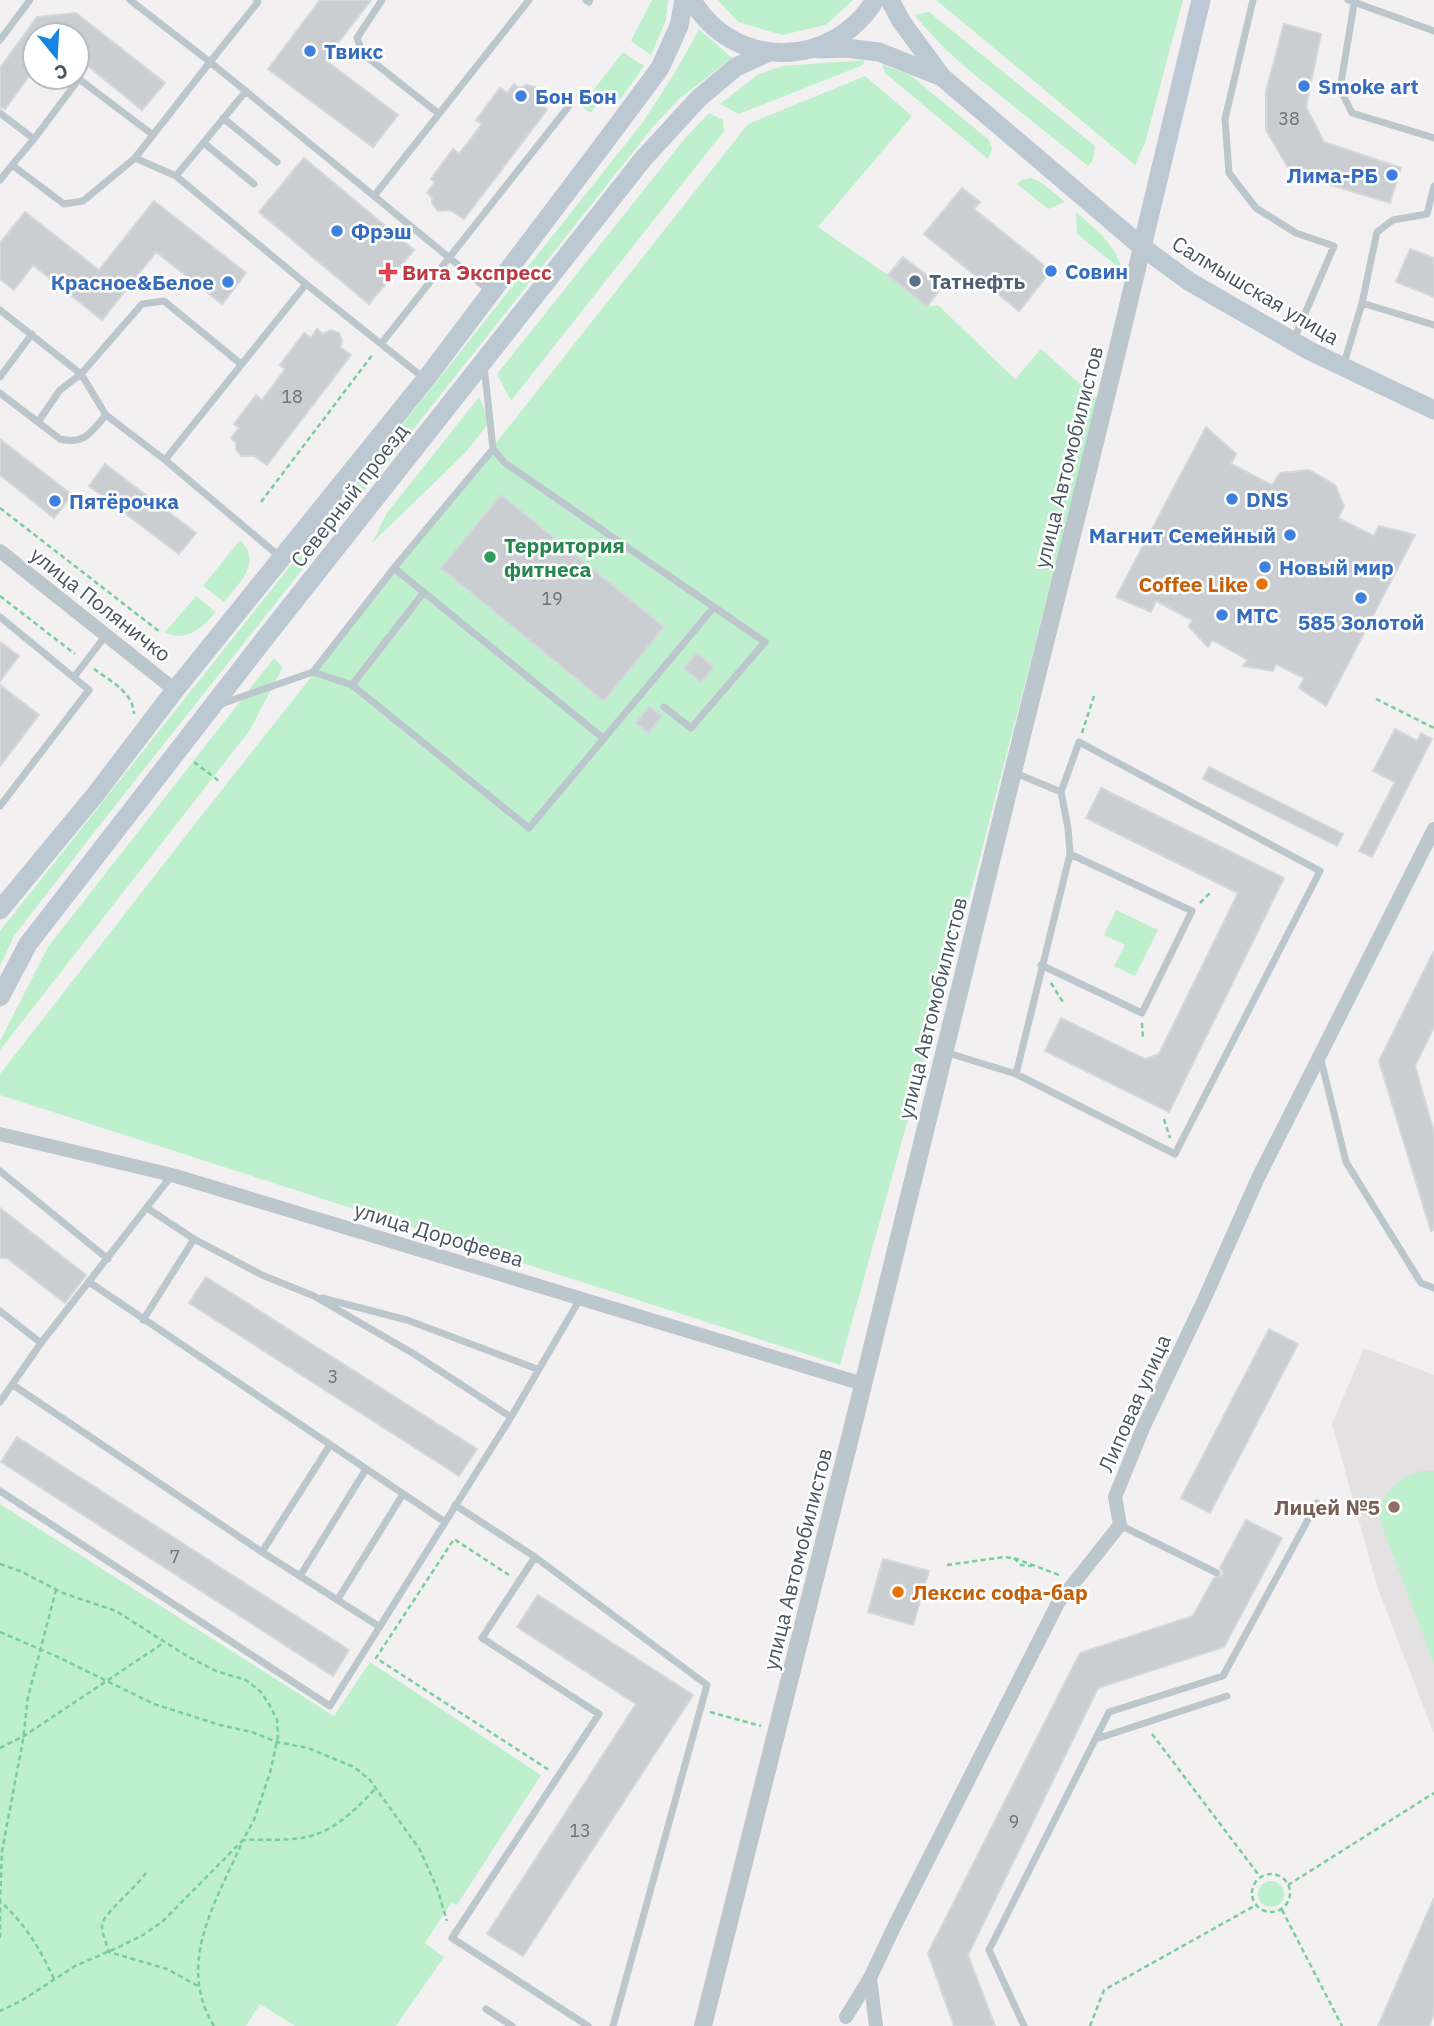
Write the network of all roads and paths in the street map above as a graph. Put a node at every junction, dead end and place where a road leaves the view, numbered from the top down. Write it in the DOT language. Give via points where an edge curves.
graph roads {
  1 [pos="30,0"];
  2 [pos="130,0"];
  3 [pos="257,0"];
  4 [pos="382,0"];
  5 [pos="528,0"];
  6 [pos="684,0"];
  7 [pos="692,0"];
  8 [pos="875,0"];
  9 [pos="890,0"];
  10 [pos="1201,0"];
  11 [pos="1253,0"];
  12 [pos="1351,2"];
  13 [pos="1434,30"];
  14 [pos="0,40"];
  15 [pos="815,49"];
  16 [pos="767,53"];
  17 [pos="210,62"];
  18 [pos="942,77"];
  19 [pos="246,91"];
  20 [pos="569,106"];
  21 [pos="0,113"];
  22 [pos="438,113"];
  23 [pos="223,118"];
  24 [pos="153,135"];
  25 [pos="1434,138"];
  26 [pos="34,139"];
  27 [pos="204,143"];
  28 [pos="135,158"];
  29 [pos="277,162"];
  30 [pos="12,165"];
  31 [pos="176,176"];
  32 [pos="0,180"];
  33 [pos="254,184"];
  34 [pos="1434,186"];
  35 [pos="374,196"];
  36 [pos="1430,215"];
  37 [pos="1142,247"];
  38 [pos="448,256"];
  39 [pos="306,284"];
  40 [pos="492,293"];
  41 [pos="1362,303"];
  42 [pos="0,310"];
  43 [pos="1434,324"];
  44 [pos="32,334"];
  45 [pos="1293,341"];
  46 [pos="381,344"];
  47 [pos="484,361"];
  48 [pos="241,364"];
  49 [pos="1343,367"];
  50 [pos="81,374"];
  51 [pos="0,377"];
  52 [pos="425,380"];
  53 [pos="0,393"];
  54 [pos="1434,410"];
  55 [pos="106,415"];
  56 [pos="38,422"];
  57 [pos="494,449"];
  58 [pos="165,460"];
  59 [pos="261,502"];
  60 [pos="0,508"];
  61 [pos="0,551"];
  62 [pos="282,558"];
  63 [pos="394,568"];
  64 [pos="425,592"];
  65 [pos="0,596"];
  66 [pos="714,607"];
  67 [pos="0,617"];
  68 [pos="160,632"];
  69 [pos="106,635"];
  70 [pos="86,662"];
  71 [pos="313,672"];
  72 [pos="74,677"];
  73 [pos="352,685"];
  74 [pos="175,690"];
  75 [pos="1094,696"];
  76 [pos="1376,699"];
  77 [pos="211,707"];
  78 [pos="664,707"];
  79 [pos="135,716"];
  80 [pos="1434,728"];
  81 [pos="604,739"];
  82 [pos="1079,742"];
  83 [pos="187,757"];
  84 [pos="1013,772"];
  85 [pos="219,781"];
  86 [pos="1061,792"];
  87 [pos="0,806"];
  88 [pos="1434,829"];
  89 [pos="1070,854"];
  90 [pos="0,909"];
  91 [pos="1041,965"];
  92 [pos="0,997"];
  93 [pos="944,1052"];
  94 [pos="1320,1057"];
  95 [pos="1016,1074"];
  96 [pos="0,1133"];
  97 [pos="0,1171"];
  98 [pos="172,1175"];
  99 [pos="148,1208"];
  100 [pos="194,1239"];
  101 [pos="108,1259"];
  102 [pos="89,1283"];
  103 [pos="1434,1288"];
  104 [pos="314,1296"];
  105 [pos="580,1299"];
  106 [pos="0,1311"];
  107 [pos="143,1320"];
  108 [pos="41,1343"];
  109 [pos="537,1369"];
  110 [pos="863,1384"];
  111 [pos="13,1385"];
  112 [pos="0,1402"];
  113 [pos="510,1417"];
  114 [pos="330,1445"];
  115 [pos="366,1469"];
  116 [pos="0,1491"];
  117 [pos="403,1494"];
  118 [pos="1317,1503"];
  119 [pos="455,1505"];
  120 [pos="444,1522"];
  121 [pos="1120,1525"];
  122 [pos="262,1552"];
  123 [pos="535,1558"];
  124 [pos="1014,1558"];
  125 [pos="0,1564"];
  126 [pos="947,1565"];
  127 [pos="1035,1566"];
  128 [pos="1217,1573"];
  129 [pos="300,1576"];
  130 [pos="1075,1581"];
  131 [pos="519,1582"];
  132 [pos="56,1590"];
  133 [pos="1254,1592"];
  134 [pos="1264,1597"];
  135 [pos="338,1599"];
  136 [pos="380,1627"];
  137 [pos="0,1632"];
  138 [pos="165,1642"];
  139 [pos="39,1649"];
  140 [pos="105,1681"];
  141 [pos="1227,1696"];
  142 [pos="700,1709"];
  143 [pos="1143,1723"];
  144 [pos="778,1731"];
  145 [pos="24,1736"];
  146 [pos="1096,1739"];
  147 [pos="277,1742"];
  148 [pos="0,1748"];
  149 [pos="558,1776"];
  150 [pos="376,1788"];
  151 [pos="1434,1793"];
  152 [pos="243,1840"];
  153 [pos="146,1873"];
  154 [pos="1261,1878"];
  155 [pos="1288,1885"];
  156 [pos="0,1901"];
  157 [pos="1256,1905"];
  158 [pos="1282,1909"];
  159 [pos="0,1938"];
  160 [pos="452,1938"];
  161 [pos="109,1952"];
  162 [pos="870,1978"];
  163 [pos="54,1979"];
  164 [pos="198,1986"];
  165 [pos="486,2008"];
  166 [pos="0,2011"];
  167 [pos="846,2017"];
  168 [pos="214,2026"];
  169 [pos="512,2026"];
  170 [pos="588,2026"];
  171 [pos="613,2026"];
  172 [pos="703,2026"];
  173 [pos="876,2026"];
  174 [pos="1024,2026"];
  175 [pos="1090,2026"];
  176 [pos="1342,2026"];
  1 -- 14 [label="lane"];
  2 -- 17 [label="lane"];
  3 -- 17 [label="lane"];
  4 -- 22 [label="lane" via="357,38 363,54"];
  5 -- 22 [label="lane"];
  6 -- 40 [label="main road, Северный проезд" via="679,26 660,68"];
  7 -- 16 [label="main road" via="719,32"];
  8 -- 15 [label="main road" via="849,32"];
  9 -- 18 [label="main road"];
  10 -- 37 [label="main road, улица Автомобилистов"];
  11 -- 45 [label="lane" via="1225,120 1229,173 1256,208 1296,233 1334,246"];
  12 -- 13 [label="lane"];
  12 -- 25 [label="lane" via="1340,89 1352,113"];
  15 -- 16 [label="main road"];
  15 -- 18 [label="main road" via="878,52"];
  16 -- 47 [label="main road, Северный проезд" via="736,67 699,98 643,159"];
  17 -- 19 [label="lane"];
  17 -- 24 [label="lane"];
  18 -- 37 [label="main road, Салмышская улица"];
  19 -- 23 [label="lane"];
  19 -- 35 [label="lane"];
  20 -- 38 [label="lane"];
  21 -- 26 [label="lane"];
  22 -- 35 [label="lane"];
  23 -- 27 [label="lane"];
  23 -- 29 [label="lane"];
  24 -- 26 [label="lane" via="79,79"];
  24 -- 28 [label="lane"];
  26 -- 30 [label="lane"];
  27 -- 31 [label="lane"];
  27 -- 33 [label="lane"];
  28 -- 30 [label="lane" via="83,201 64,204"];
  28 -- 31 [label="lane"];
  30 -- 32 [label="lane"];
  31 -- 39 [label="lane"];
  34 -- 36 [label="lane"];
  35 -- 38 [label="lane"];
  36 -- 41 [label="lane" via="1394,220 1377,232"];
  37 -- 45 [label="main road, Салмышская улица" via="1190,282"];
  37 -- 84 [label="street, улица Автомобилистов"];
  38 -- 40 [label="lane"];
  38 -- 46 [label="lane"];
  39 -- 46 [label="lane"];
  39 -- 48 [label="lane"];
  40 -- 52 [label="main road, Северный проезд"];
  41 -- 43 [label="lane"];
  41 -- 49 [label="lane"];
  42 -- 44 [label="lane"];
  44 -- 50 [label="lane"];
  44 -- 51 [label="lane"];
  45 -- 49 [label="main road, Салмышская улица"];
  46 -- 52 [label="lane"];
  46 -- 59 [label="path"];
  47 -- 57 [label="lane"];
  47 -- 77 [label="main road, Северный проезд"];
  48 -- 50 [label="lane" via="163,301 142,304"];
  48 -- 58 [label="lane"];
  49 -- 54 [label="main road, Салмышская улица"];
  50 -- 55 [label="lane"];
  50 -- 56 [label="lane" via="60,390"];
  52 -- 62 [label="main road, Северный проезд"];
  53 -- 56 [label="lane"];
  55 -- 56 [label="lane" via="86,437 72,442"];
  55 -- 58 [label="lane"];
  57 -- 63 [label="lane"];
  57 -- 66 [label="lane" via="505,463"];
  58 -- 62 [label="lane"];
  60 -- 68 [label="path"];
  61 -- 69 [label="street, улица Поляничко"];
  62 -- 74 [label="main road, Северный проезд"];
  63 -- 64 [label="lane"];
  63 -- 71 [label="lane"];
  64 -- 73 [label="lane"];
  64 -- 81 [label="lane"];
  65 -- 70 [label="path"];
  66 -- 78 [label="lane" via="765,642 691,728"];
  66 -- 81 [label="lane"];
  67 -- 72 [label="lane"];
  69 -- 70 [label="lane"];
  69 -- 74 [label="street, улица Поляничко"];
  70 -- 72 [label="lane"];
  70 -- 79 [label="path" via="129,696"];
  71 -- 73 [label="lane"];
  71 -- 77 [label="lane"];
  72 -- 87 [label="lane" via="89,690"];
  73 -- 81 [label="lane" via="529,828"];
  74 -- 90 [label="main road, Северный проезд"];
  75 -- 82 [label="path"];
  76 -- 80 [label="path"];
  77 -- 92 [label="main road, Северный проезд" via="28,944"];
  82 -- 86 [label="lane"];
  82 -- 95 [label="lane" via="1320,871 1175,1154"];
  83 -- 85 [label="path"];
  84 -- 86 [label="lane"];
  84 -- 93 [label="street, улица Автомобилистов"];
  86 -- 89 [label="lane"];
  88 -- 94 [label="street, Липовая улица"];
  89 -- 91 [label="lane"];
  89 -- 91 [label="lane" via="1192,911 1142,1013"];
  91 -- 95 [label="lane"];
  93 -- 95 [label="lane"];
  93 -- 110 [label="street, улица Автомобилистов"];
  94 -- 103 [label="lane" via="1346,1162 1421,1283"];
  94 -- 121 [label="street, Липовая улица" via="1258,1178 1143,1428 1115,1497"];
  96 -- 98 [label="street, улица Дорофеева"];
  97 -- 101 [label="lane"];
  98 -- 99 [label="lane"];
  98 -- 105 [label="street, улица Дорофеева"];
  99 -- 100 [label="lane"];
  99 -- 101 [label="lane"];
  100 -- 104 [label="lane"];
  100 -- 107 [label="lane"];
  101 -- 102 [label="lane"];
  102 -- 107 [label="lane"];
  102 -- 108 [label="lane"];
  104 -- 109 [label="lane" via="407,1320"];
  104 -- 113 [label="lane"];
  105 -- 109 [label="lane"];
  105 -- 110 [label="street, улица Дорофеева"];
  106 -- 108 [label="lane"];
  107 -- 114 [label="lane"];
  108 -- 111 [label="lane"];
  109 -- 113 [label="lane"];
  110 -- 144 [label="street, улица Автомобилистов"];
  111 -- 112 [label="lane"];
  111 -- 122 [label="lane"];
  113 -- 119 [label="lane"];
  114 -- 115 [label="lane"];
  114 -- 122 [label="lane"];
  115 -- 117 [label="lane"];
  115 -- 129 [label="lane"];
  116 -- 136 [label="lane" via="330,1706"];
  117 -- 120 [label="lane"];
  117 -- 135 [label="lane"];
  118 -- 134 [label="lane"];
  119 -- 120 [label="lane"];
  119 -- 123 [label="lane"];
  120 -- 136 [label="lane"];
  121 -- 128 [label="lane"];
  121 -- 130 [label="street"];
  122 -- 129 [label="lane"];
  123 -- 131 [label="lane"];
  123 -- 142 [label="lane" via="707,1685"];
  124 -- 126 [label="path"];
  124 -- 127 [label="path"];
  124 -- 127 [label="path" via="1021,1565"];
  125 -- 132 [label="path"];
  127 -- 130 [label="path"];
  129 -- 135 [label="lane"];
  130 -- 162 [label="street" via="1058,1603"];
  131 -- 149 [label="lane" via="482,1638 599,1714"];
  131 -- 149 [label="path" via="454,1539 376,1658"];
  132 -- 138 [label="path" via="116,1611"];
  132 -- 139 [label="path"];
  133 -- 134 [label="lane"];
  134 -- 146 [label="lane" via="1223,1676 1108,1712"];
  135 -- 136 [label="lane"];
  137 -- 139 [label="path"];
  138 -- 140 [label="path"];
  138 -- 147 [label="path" via="261,1692 276,1720"];
  139 -- 140 [label="path"];
  139 -- 145 [label="path"];
  140 -- 145 [label="path"];
  140 -- 147 [label="path" via="177,1713"];
  141 -- 143 [label="lane"];
  142 -- 144 [label="path"];
  142 -- 171 [label="lane"];
  143 -- 146 [label="lane"];
  143 -- 154 [label="path"];
  144 -- 172 [label="street, улица Автомобилистов"];
  145 -- 148 [label="path"];
  145 -- 156 [label="path" via="2,1851"];
  146 -- 174 [label="lane" via="989,1950"];
  147 -- 150 [label="path" via="309,1748 354,1767"];
  147 -- 152 [label="path" via="258,1808"];
  149 -- 160 [label="lane"];
  150 -- 152 [label="path" via="355,1811 314,1835"];
  150 -- 160 [label="path" via="420,1850"];
  151 -- 155 [label="path"];
  152 -- 161 [label="path" via="163,1921"];
  152 -- 164 [label="path" via="198,1954"];
  153 -- 161 [label="path" via="103,1921"];
  154 -- 155 [label="path" via="1271,1874"];
  154 -- 157 [label="path" via="1252,1895"];
  155 -- 158 [label="path" via="1288,1903"];
  156 -- 159 [label="path"];
  156 -- 163 [label="path" via="34,1940"];
  157 -- 158 [label="path" via="1263,1911"];
  157 -- 175 [label="path" via="1104,1990"];
  158 -- 176 [label="path"];
  160 -- 170 [label="lane"];
  161 -- 163 [label="path"];
  161 -- 164 [label="path" via="167,1969"];
  162 -- 167 [label="street"];
  162 -- 173 [label="street"];
  163 -- 166 [label="path"];
  164 -- 168 [label="path"];
  165 -- 169 [label="lane"];
}
